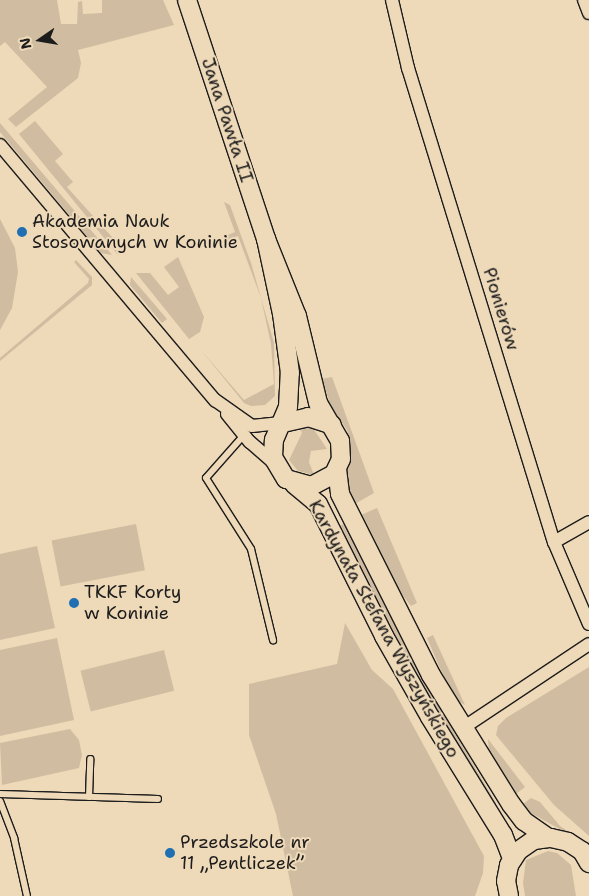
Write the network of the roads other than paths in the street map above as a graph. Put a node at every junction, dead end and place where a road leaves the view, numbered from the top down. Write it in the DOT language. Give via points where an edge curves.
graph roads {
  1 [pos="187,0"];
  2 [pos="392,0"];
  3 [pos="584,0"];
  4 [pos="589,13"];
  5 [pos="0,145"];
  6 [pos="266,239"];
  7 [pos="221,406"];
  8 [pos="283,423"];
  9 [pos="332,425"];
  10 [pos="244,435"];
  11 [pos="276,466"];
  12 [pos="337,469"];
  13 [pos="294,483"];
  14 [pos="589,522"];
  15 [pos="554,542"];
  16 [pos="589,624"];
  17 [pos="273,640"];
  18 [pos="589,644"];
  19 [pos="463,728"];
  20 [pos="90,758"];
  21 [pos="0,794"];
  22 [pos="89,797"];
  23 [pos="158,799"];
  24 [pos="0,800"];
  25 [pos="548,838"];
  26 [pos="512,859"];
  27 [pos="588,860"];
  28 [pos="505,893"];
  29 [pos="27,896"];
  1 -- 6 [label="main road, Jana Pawła II"];
  2 -- 15 [label="street, Pionierów" via="408,68"];
  3 -- 4 [label="street"];
  5 -- 7 [label="street"];
  6 -- 8 [label="main road, Jana Pawła II" via="284,322 290,373 290,396"];
  6 -- 9 [label="main road, Jana Pawła II" via="298,316 318,403"];
  7 -- 8 [label="street" via="252,426"];
  7 -- 10 [label="street"];
  8 -- 9 [label="main road" via="308,417"];
  8 -- 11 [label="main road" via="273,448"];
  9 -- 12 [label="main road" via="342,450"];
  10 -- 11 [label="street"];
  10 -- 17 [label="lane" via="206,478 251,549"];
  11 -- 13 [label="main road"];
  12 -- 13 [label="main road" via="319,484"];
  12 -- 19 [label="main road, Kardynała Stefana Wyszyńskiego" via="340,494 380,577"];
  13 -- 26 [label="main road, Kardynała Stefana Wyszyńskiego" via="318,504 384,636 503,835"];
  14 -- 15 [label="street"];
  15 -- 16 [label="street, Pionierów"];
  18 -- 19 [label="street"];
  19 -- 25 [label="main road, Kardynała Stefana Wyszyńskiego" via="524,821"];
  20 -- 22 [label="lane"];
  21 -- 22 [label="lane"];
  22 -- 23 [label="lane"];
  24 -- 29 [label="lane" via="14,838"];
  25 -- 26 [label="main road" via="525,845"];
  25 -- 27 [label="main road, Kardynała Stefana Wyszyńskiego" via="568,842"];
  26 -- 28 [label="main road"];
}
